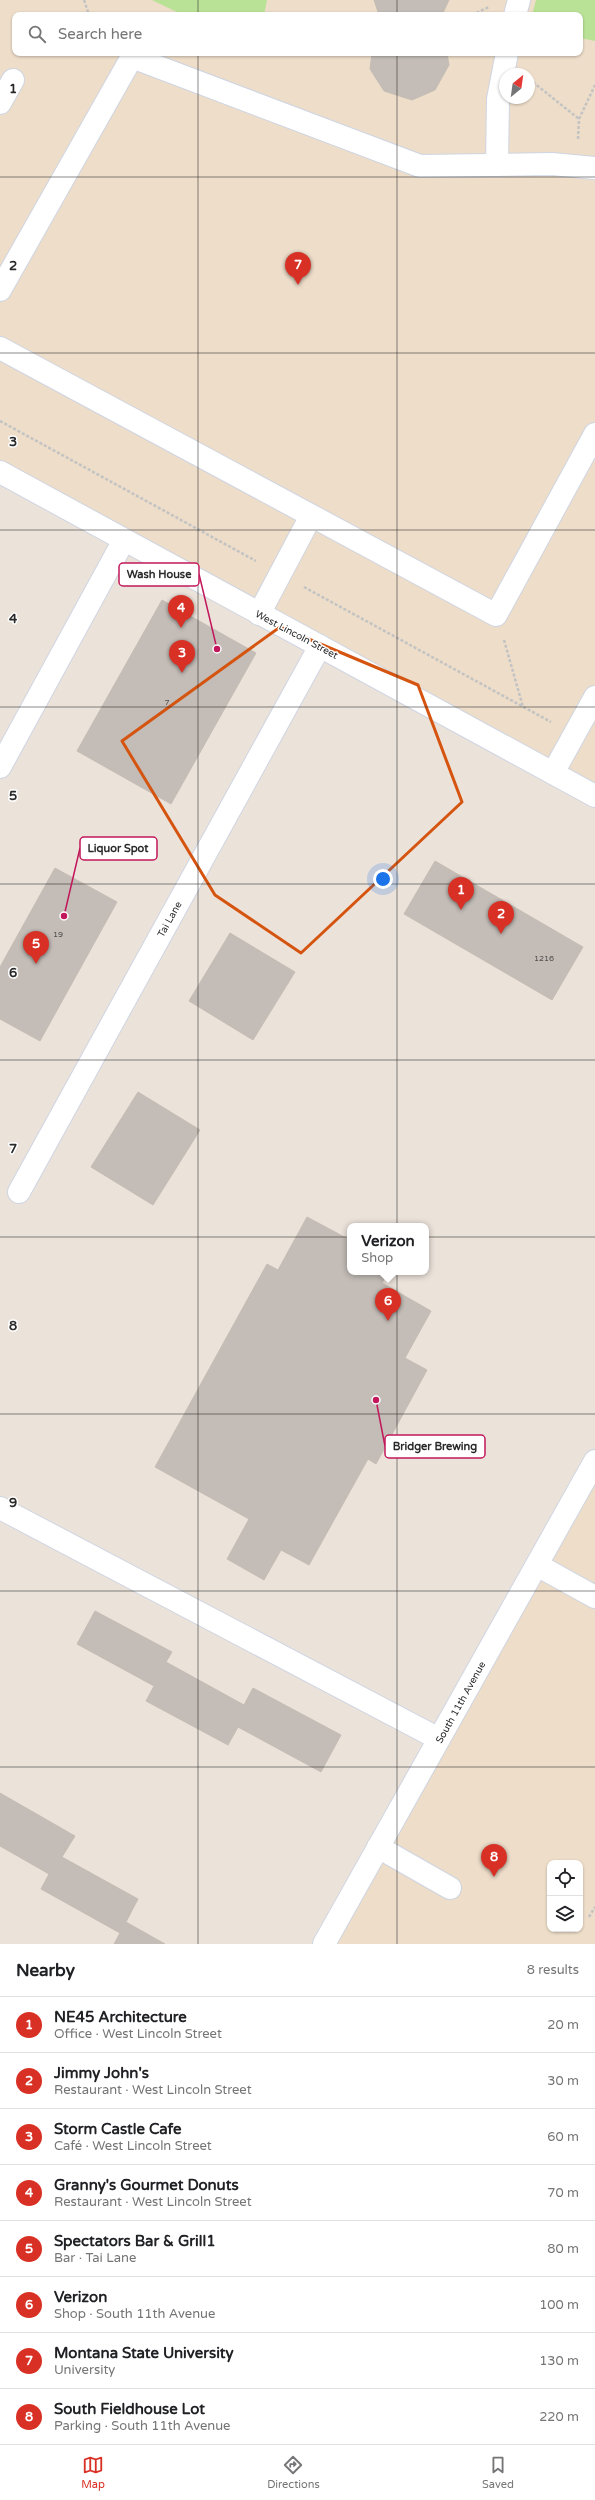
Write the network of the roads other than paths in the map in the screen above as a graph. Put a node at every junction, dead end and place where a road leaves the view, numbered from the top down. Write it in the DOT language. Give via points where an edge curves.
graph roads {
  1 [pos="519,0"];
  2 [pos="516,12"];
  3 [pos="506,56"];
  4 [pos="13,80"];
  5 [pos="0,103"];
  6 [pos="497,165"];
  7 [pos="586,167"];
  8 [pos="0,290"];
  9 [pos="0,348"];
  10 [pos="595,434"];
  11 [pos="0,472"];
  12 [pos="311,516"];
  13 [pos="124,540"];
  14 [pos="259,614"];
  15 [pos="320,646"];
  16 [pos="595,697"];
  17 [pos="0,767"];
  18 [pos="553,773"];
  19 [pos="595,796"];
  20 [pos="19,1192"];
  21 [pos="595,1461"];
  22 [pos="0,1508"];
  23 [pos="537,1565"];
  24 [pos="595,1597"];
  25 [pos="439,1740"];
  26 [pos="378,1847"];
  27 [pos="450,1888"];
  28 [pos="324,1944"];
  1 -- 2 [label="street"];
  3 -- 6 [label="street" via="498,99"];
  4 -- 5 [label="street"];
  6 -- 7 [label="street" via="552,164"];
  6 -- 8 [label="street" via="420,166 132,57"];
  9 -- 12 [label="street"];
  10 -- 12 [label="street" via="496,615"];
  11 -- 13 [label="street, West Lincoln Street"];
  12 -- 14 [label="street"];
  13 -- 14 [label="street, West Lincoln Street"];
  13 -- 17 [label="street"];
  14 -- 15 [label="street, West Lincoln Street"];
  15 -- 18 [label="street, West Lincoln Street"];
  15 -- 20 [label="street, Tai Lane"];
  16 -- 18 [label="street"];
  18 -- 19 [label="street, West Lincoln Street"];
  21 -- 23 [label="street, South 11th Avenue"];
  22 -- 25 [label="street"];
  23 -- 24 [label="street"];
  23 -- 25 [label="street, South 11th Avenue"];
  25 -- 26 [label="street, South 11th Avenue"];
  26 -- 27 [label="street"];
  26 -- 28 [label="street, South 11th Avenue"];
}
